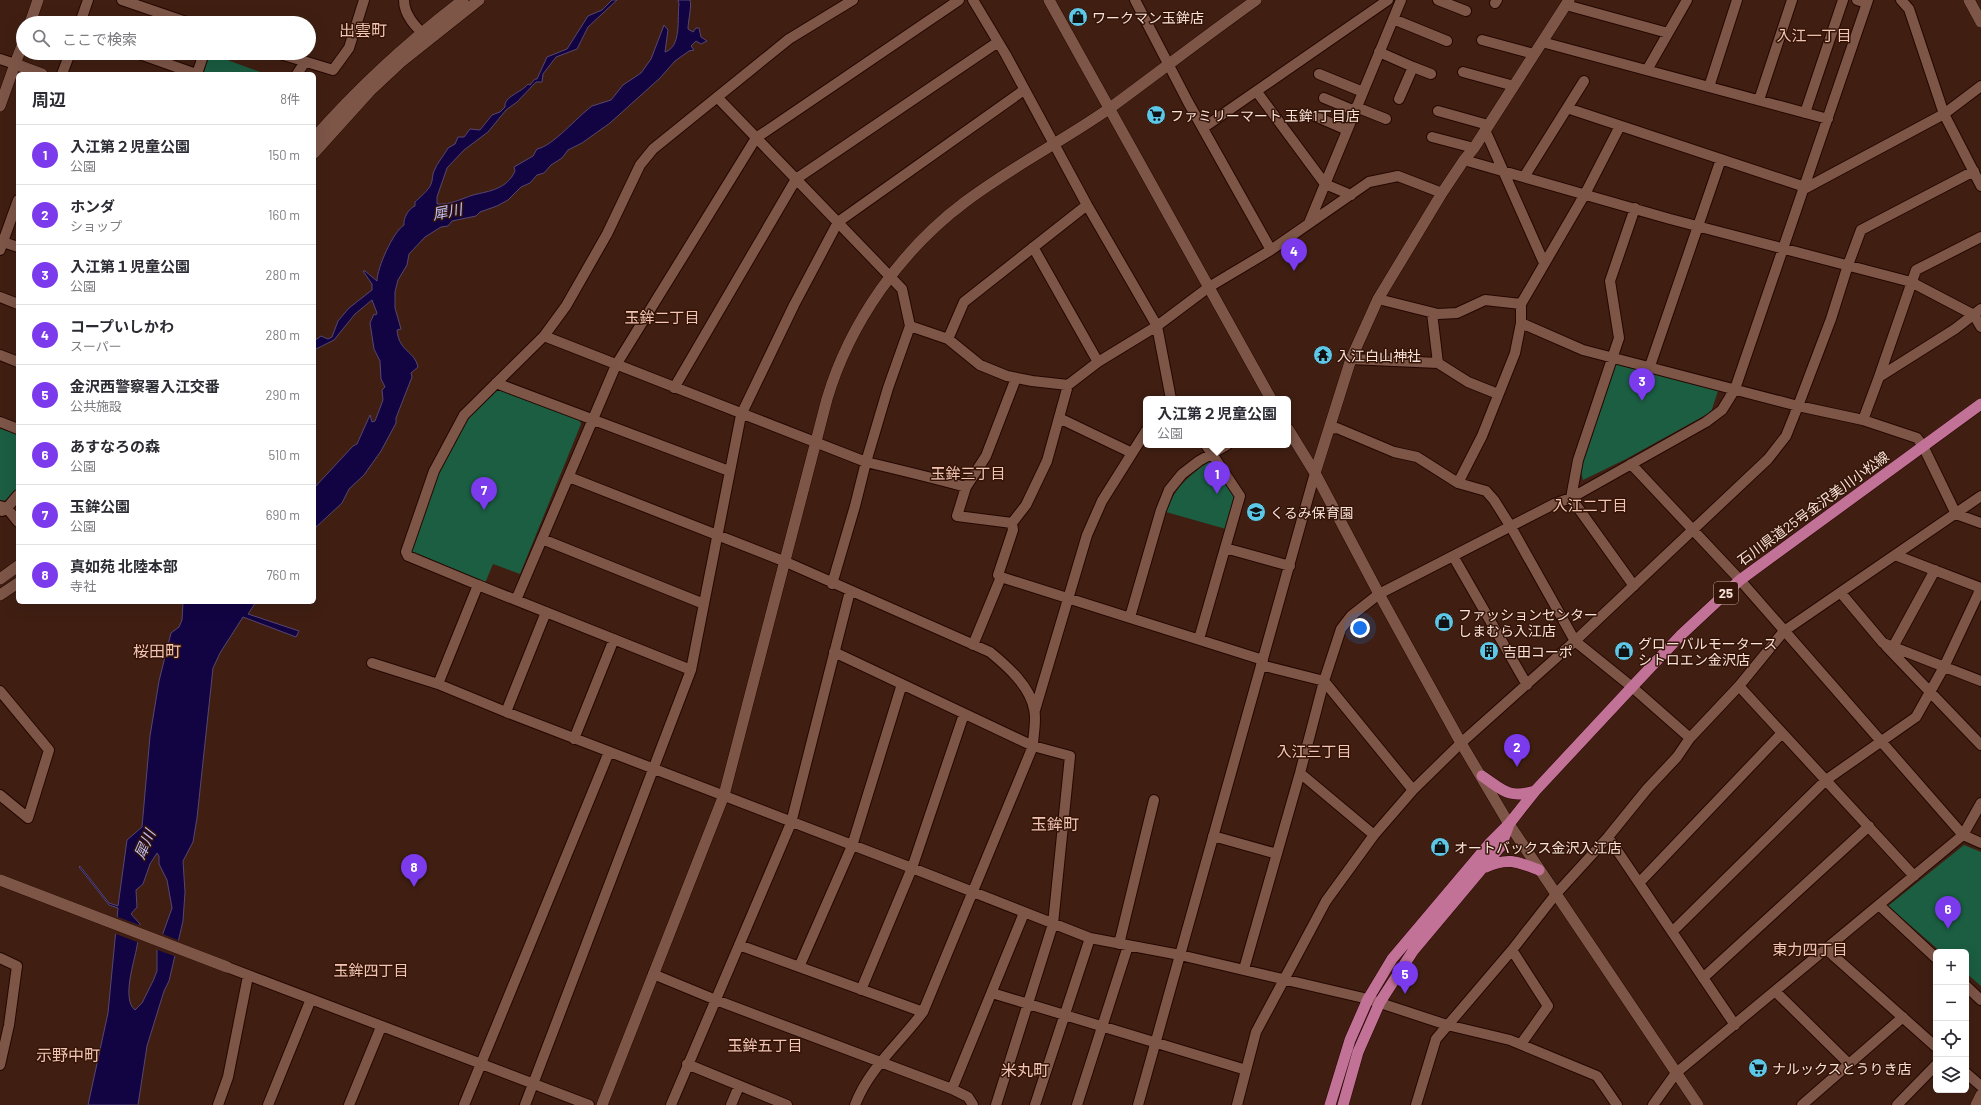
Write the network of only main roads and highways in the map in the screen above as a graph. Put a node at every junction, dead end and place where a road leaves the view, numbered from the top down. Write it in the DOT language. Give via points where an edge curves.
graph roads {
  1 [pos="1981,404"];
  2 [pos="1482,776"];
  3 [pos="1535,791"];
  4 [pos="1509,824"];
  5 [pos="1485,868"];
  6 [pos="1539,870"];
  7 [pos="1330,1105"];
  8 [pos="1343,1105"];
  1 -- 3 [label="main road, 石川県道25号金沢美川小松線 / 25" via="1740,580 1681,635"];
  2 -- 3 [label="main road" via="1507,793 1516,795"];
  3 -- 4 [label="main road, 石川県道25号金沢美川小松線 / 25"];
  4 -- 5 [label="main road, 石川県道25号金沢美川小松線 / 25" via="1501,846"];
  4 -- 7 [label="main road, 石川県道25号金沢美川小松線 / 25" via="1489,844 1392,959 1368,999 1350,1040"];
  5 -- 6 [label="main road" via="1500,861 1514,861"];
  5 -- 8 [label="main road, 石川県道25号金沢美川小松線 / 25" via="1413,950 1380,1002 1358,1052"];
}
